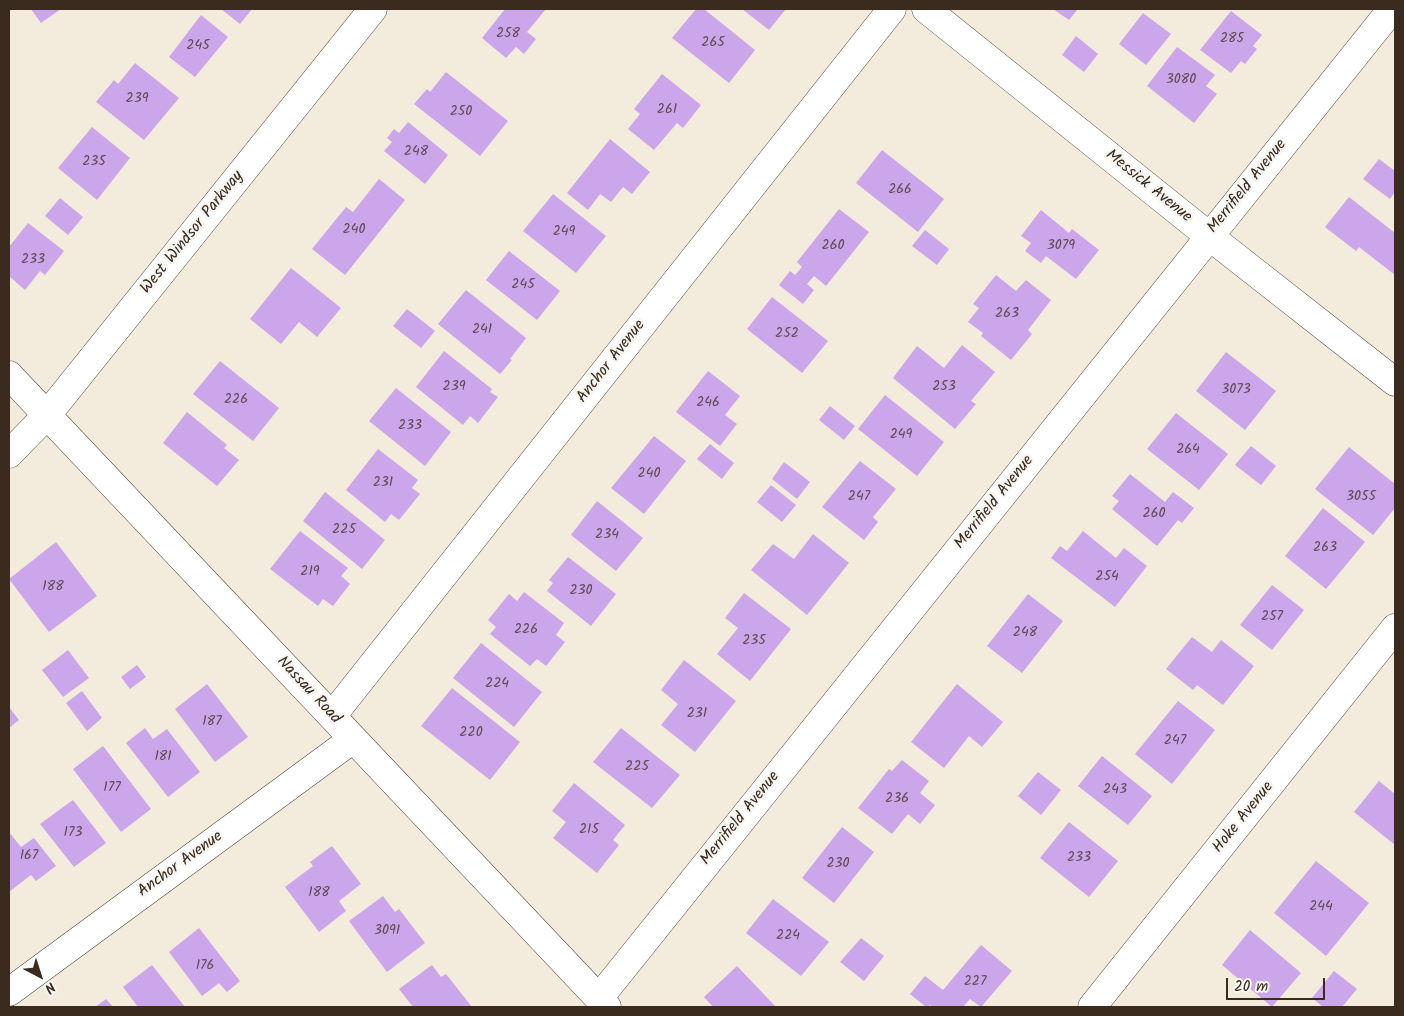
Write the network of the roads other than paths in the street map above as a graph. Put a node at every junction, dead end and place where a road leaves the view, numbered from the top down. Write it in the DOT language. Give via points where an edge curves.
graph roads {
  1 [pos="373,9"];
  2 [pos="892,9"];
  3 [pos="926,9"];
  4 [pos="1392,9"];
  5 [pos="1209,236"];
  6 [pos="9,375"];
  7 [pos="1395,382"];
  8 [pos="47,416"];
  9 [pos="9,454"];
  10 [pos="1395,628"];
  11 [pos="332,716"];
  12 [pos="353,739"];
  13 [pos="9,992"];
  14 [pos="603,1003"];
  15 [pos="1092,1007"];
  1 -- 8 [label="street, West Windsor Parkway"];
  2 -- 11 [label="street, Anchor Avenue"];
  3 -- 5 [label="street, Messick Avenue"];
  4 -- 5 [label="street, Merrifield Avenue"];
  5 -- 7 [label="street, Messick Avenue"];
  5 -- 14 [label="street, Merrifield Avenue"];
  6 -- 8 [label="street, Nassau Road"];
  8 -- 9 [label="street, West Windsor Parkway"];
  8 -- 11 [label="street, Nassau Road"];
  10 -- 15 [label="street, Hoke Avenue"];
  11 -- 12 [label="street, Nassau Road"];
  12 -- 13 [label="street, Anchor Avenue"];
  12 -- 14 [label="street, Nassau Road"];
}
